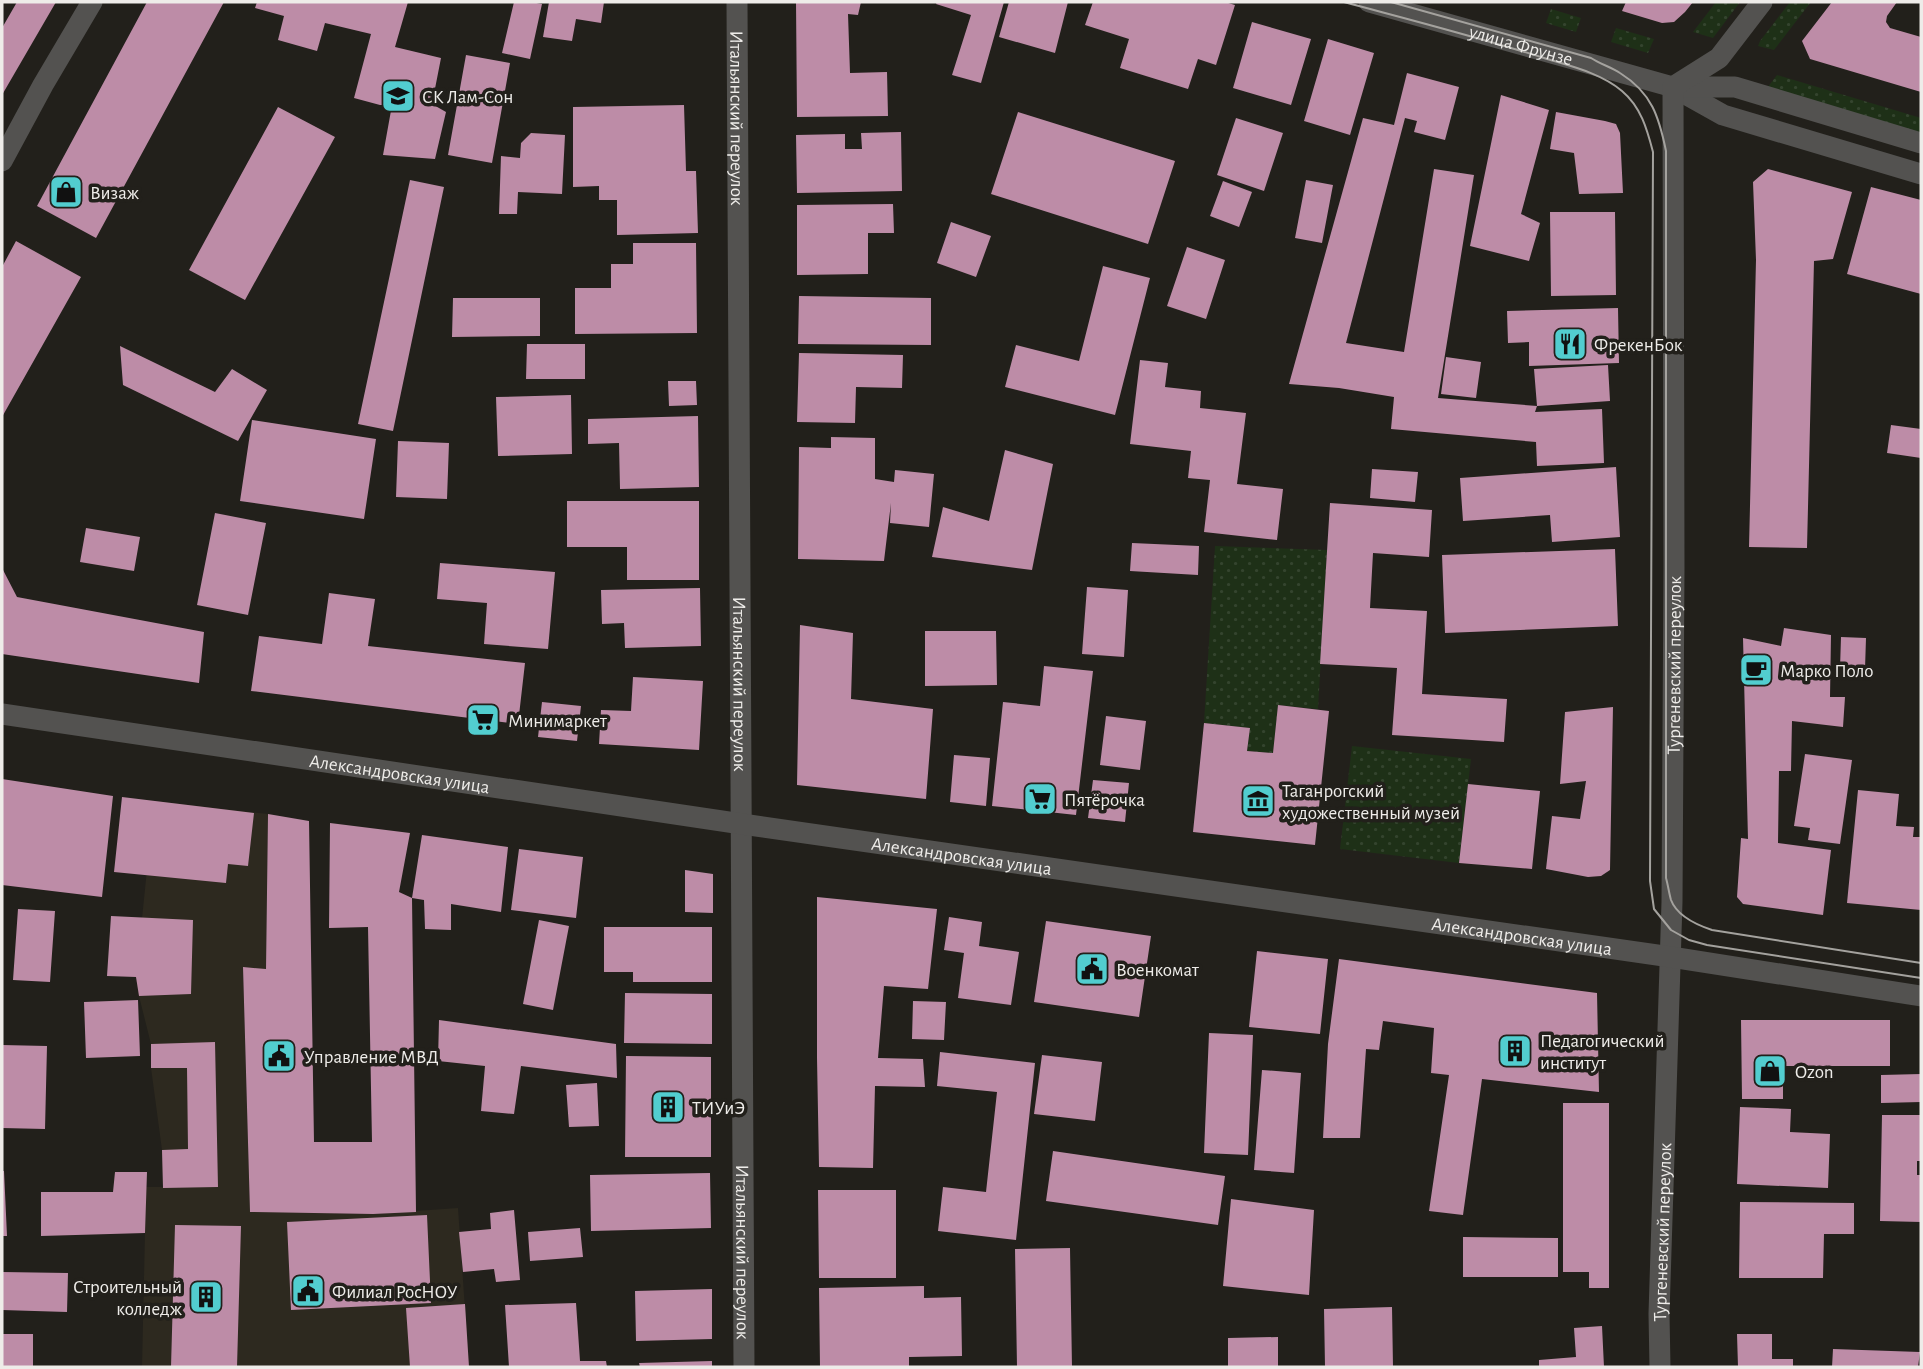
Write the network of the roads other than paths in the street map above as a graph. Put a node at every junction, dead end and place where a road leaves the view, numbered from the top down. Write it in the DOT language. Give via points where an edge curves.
graph roads {
  1 [pos="92,2"];
  2 [pos="737,2"];
  3 [pos="1368,2"];
  4 [pos="1762,2"];
  5 [pos="1673,87"];
  6 [pos="1921,143"];
  7 [pos="2,161"];
  8 [pos="1921,174"];
  9 [pos="2,714"];
  10 [pos="742,824"];
  11 [pos="1671,957"];
  12 [pos="1921,996"];
  13 [pos="744,1367"];
  14 [pos="1660,1367"];
  1 -- 7 [label="street"];
  2 -- 10 [label="street, Итальянский переулок"];
  3 -- 5 [label="street, улица Фрунзе"];
  4 -- 5 [label="street" via="1719,58"];
  5 -- 6 [label="street, улица Фрунзе" via="1734,87"];
  5 -- 8 [label="street, улица Фрунзе" via="1723,115"];
  5 -- 11 [label="street, Тургеневский переулок"];
  9 -- 10 [label="street, Александровская улица"];
  10 -- 11 [label="street, Александровская улица"];
  10 -- 13 [label="street, Итальянский переулок"];
  11 -- 12 [label="street, Александровская улица"];
  11 -- 14 [label="street, Тургеневский переулок"];
}
